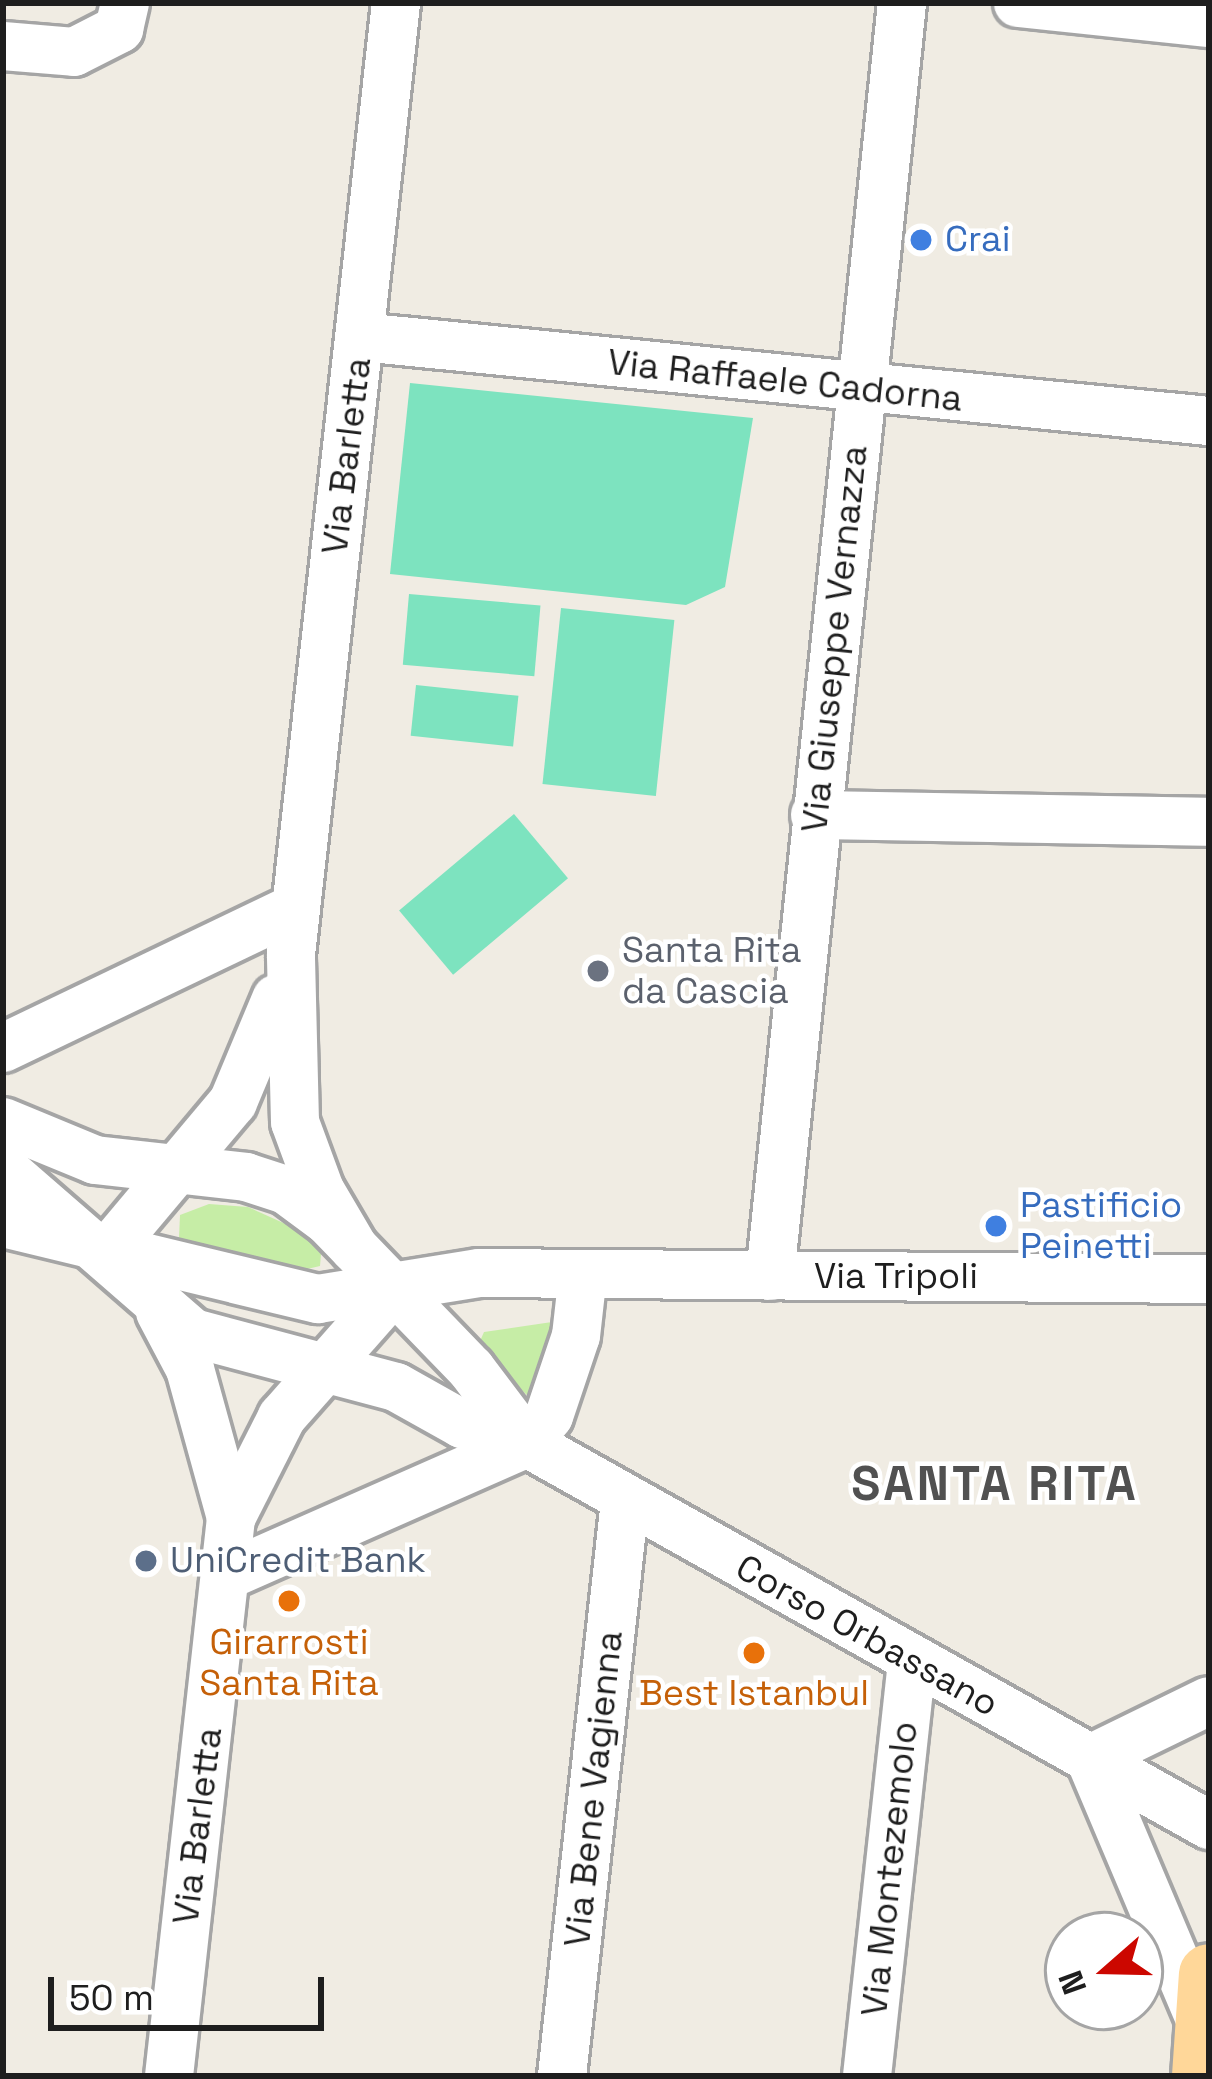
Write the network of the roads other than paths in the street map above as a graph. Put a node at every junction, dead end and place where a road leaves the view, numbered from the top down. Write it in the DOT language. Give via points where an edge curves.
graph roads {
  1 [pos="125,3"];
  2 [pos="396,3"];
  3 [pos="902,3"];
  4 [pos="1018,3"];
  5 [pos="1209,23"];
  6 [pos="3,46"];
  7 [pos="361,337"];
  8 [pos="862,391"];
  9 [pos="1209,421"];
  10 [pos="815,815"];
  11 [pos="1209,823"];
  12 [pos="292,932"];
  13 [pos="3,1048"];
  14 [pos="3,1123"];
  15 [pos="3,1168"];
  16 [pos="173,1171"];
  17 [pos="139,1205"];
  18 [pos="62,1214"];
  19 [pos="3,1223"];
  20 [pos="354,1248"];
  21 [pos="108,1251"];
  22 [pos="583,1274"];
  23 [pos="770,1276"];
  24 [pos="1209,1279"];
  25 [pos="394,1290"];
  26 [pos="150,1297"];
  27 [pos="322,1367"];
  28 [pos="526,1443"];
  29 [pos="625,1501"];
  30 [pos="231,1519"];
  31 [pos="228,1575"];
  32 [pos="912,1661"];
  33 [pos="1209,1701"];
  34 [pos="1090,1760"];
  35 [pos="1209,1825"];
  36 [pos="1206,2016"];
  37 [pos="169,2076"];
  38 [pos="562,2076"];
  39 [pos="867,2076"];
  1 -- 6 [label="street" via="118,29 74,52"];
  2 -- 7 [label="street, Via Barletta"];
  3 -- 8 [label="street, Via Giuseppe Vernazza"];
  4 -- 5 [label="street"];
  7 -- 8 [label="street, Via Raffaele Cadorna"];
  7 -- 12 [label="street, Via Barletta"];
  8 -- 9 [label="street, Via Raffaele Cadorna"];
  8 -- 10 [label="street, Via Giuseppe Vernazza"];
  10 -- 11 [label="street"];
  10 -- 23 [label="street, Via Giuseppe Vernazza"];
  12 -- 13 [label="street"];
  12 -- 16 [label="street" via="244,1084"];
  12 -- 20 [label="street" via="295,1122 320,1190"];
  14 -- 16 [label="street" via="94,1160"];
  15 -- 18 [label="street"];
  16 -- 17 [label="street"];
  16 -- 20 [label="street" via="270,1182 304,1201"];
  17 -- 18 [label="street"];
  17 -- 21 [label="street"];
  18 -- 19 [label="street"];
  18 -- 21 [label="street"];
  19 -- 21 [label="street, Via Tripoli"];
  20 -- 25 [label="street"];
  21 -- 25 [label="street, Via Tripoli" via="299,1297"];
  21 -- 26 [label="street"];
  22 -- 23 [label="street, Via Tripoli"];
  22 -- 25 [label="street, Via Tripoli" via="479,1273"];
  22 -- 28 [label="street" via="576,1336 556,1396"];
  23 -- 24 [label="street, Via Tripoli"];
  25 -- 27 [label="street"];
  25 -- 28 [label="street" via="502,1402"];
  26 -- 27 [label="street" via="212,1342"];
  26 -- 30 [label="street" via="190,1369"];
  27 -- 28 [label="street" via="396,1387 462,1424"];
  27 -- 30 [label="street" via="260,1449"];
  28 -- 29 [label="street, Corso Orbassano"];
  28 -- 31 [label="street"];
  29 -- 32 [label="street, Corso Orbassano"];
  29 -- 38 [label="street, Via Bene Vagienna"];
  30 -- 31 [label="street, Via Barletta"];
  31 -- 37 [label="street, Via Barletta"];
  32 -- 34 [label="street, Corso Orbassano"];
  32 -- 39 [label="street, Via Montezemolo"];
  33 -- 34 [label="street"];
  34 -- 35 [label="street, Corso Orbassano"];
  34 -- 36 [label="street"];
}
